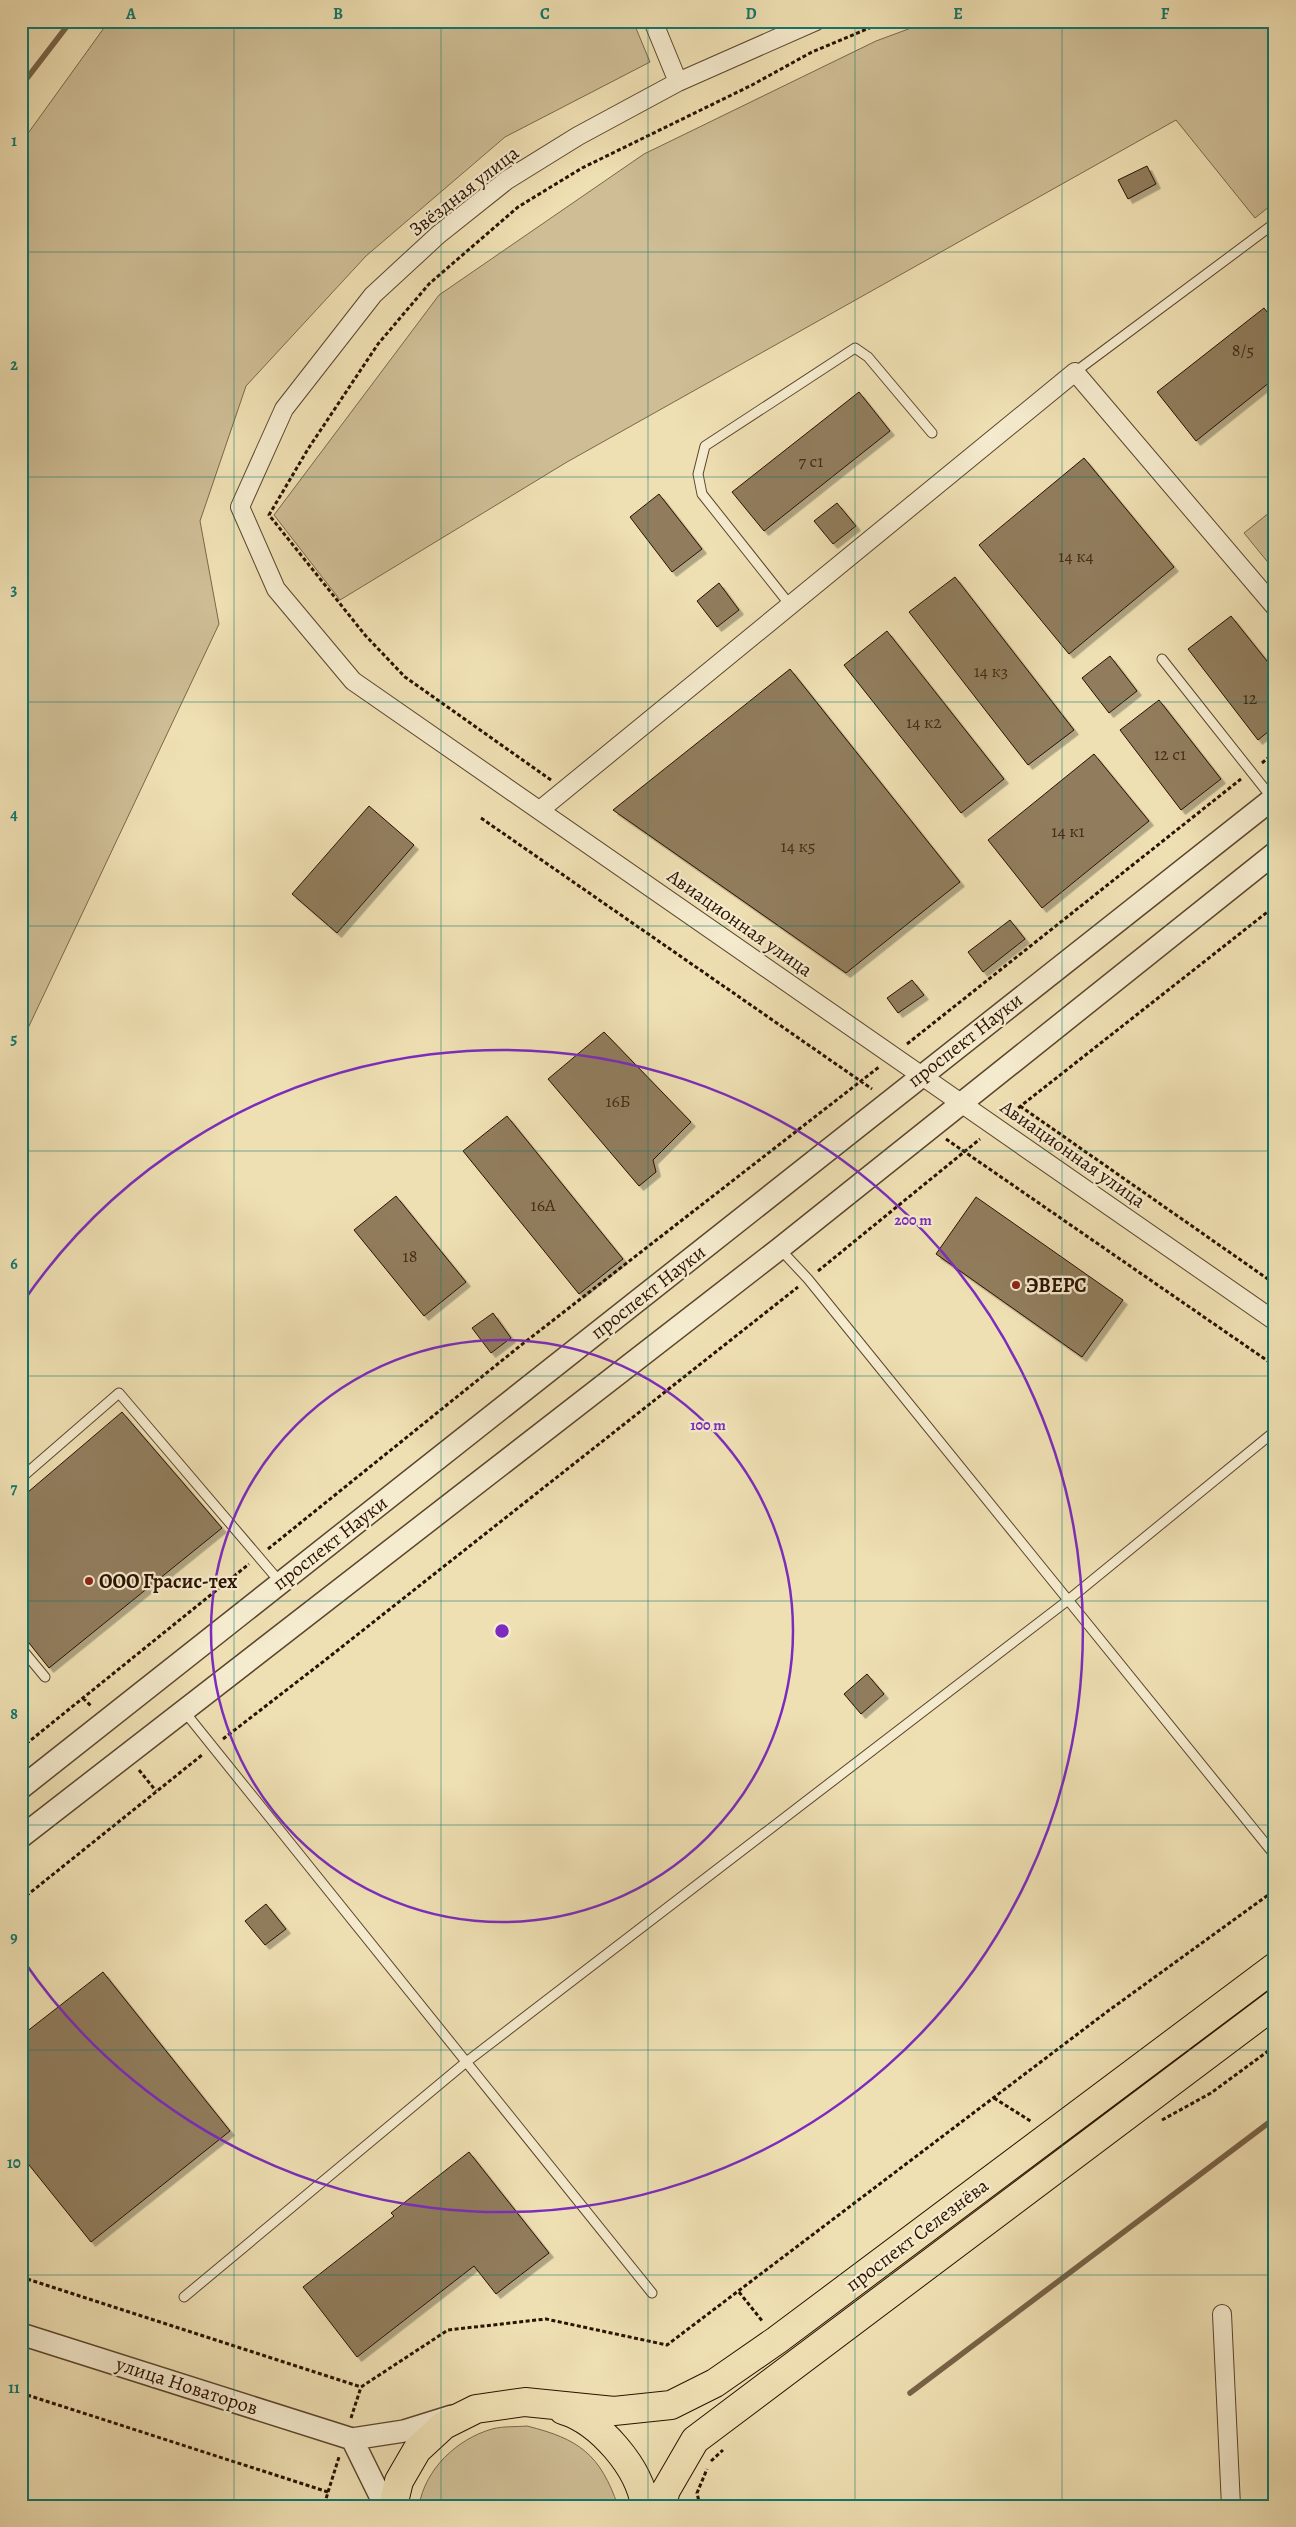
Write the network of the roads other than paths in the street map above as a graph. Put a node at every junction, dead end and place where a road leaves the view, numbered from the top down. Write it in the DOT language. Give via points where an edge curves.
graph roads {
  1 [pos="653,21"];
  2 [pos="816,21"];
  3 [pos="678,82"];
  4 [pos="1275,223"];
  5 [pos="1076,372"];
  6 [pos="932,433"];
  7 [pos="240,507"];
  8 [pos="790,605"];
  9 [pos="1275,607"];
  10 [pos="1162,659"];
  11 [pos="1274,797"];
  12 [pos="540,810"];
  13 [pos="1275,853"];
  14 [pos="921,1074"];
  15 [pos="961,1102"];
  16 [pos="780,1248"];
  17 [pos="1275,1321"];
  18 [pos="1275,1431"];
  19 [pos="21,1478"];
  20 [pos="280,1582"];
  21 [pos="1067,1601"];
  22 [pos="21,1648"];
  23 [pos="45,1677"];
  24 [pos="183,1710"];
  25 [pos="21,1788"];
  26 [pos="21,1837"];
  27 [pos="1273,1853"];
  28 [pos="1275,1967"];
  29 [pos="1275,2004"];
  30 [pos="465,2063"];
  31 [pos="652,2293"];
  32 [pos="184,2297"];
  33 [pos="1222,2314"];
  34 [pos="21,2334"];
  35 [pos="525,2402"];
  36 [pos="476,2409"];
  37 [pos="352,2440"];
  38 [pos="385,2506"];
  39 [pos="392,2506"];
  40 [pos="645,2506"];
  41 [pos="661,2506"];
  42 [pos="1231,2506"];
  1 -- 3 [label="street"];
  2 -- 3 [label="street, Звёздная улица"];
  3 -- 7 [label="street, Звёздная улица" via="578,136 507,180 438,235 373,295 284,409"];
  4 -- 5 [label="lane"];
  5 -- 8 [label="street"];
  5 -- 9 [label="street"];
  6 -- 8 [label="lane" via="868,357 855,348 706,446 698,474 702,494"];
  7 -- 12 [label="street, Авиационная улица" via="276,589 353,681"];
  8 -- 12 [label="street"];
  10 -- 11 [label="lane"];
  11 -- 14 [label="street, проспект Науки"];
  12 -- 14 [label="street, Авиационная улица"];
  13 -- 15 [label="street, проспект Науки"];
  14 -- 15 [label="street, Авиационная улица"];
  14 -- 20 [label="street, проспект Науки"];
  15 -- 16 [label="street, проспект Науки"];
  15 -- 17 [label="street, Авиационная улица"];
  16 -- 21 [label="lane"];
  16 -- 24 [label="street, проспект Науки"];
  18 -- 21 [label="lane"];
  19 -- 20 [label="lane" via="119,1393"];
  20 -- 25 [label="street, проспект Науки"];
  21 -- 27 [label="lane"];
  21 -- 30 [label="lane"];
  22 -- 23 [label="lane"];
  24 -- 26 [label="street, проспект Науки"];
  24 -- 30 [label="lane"];
  28 -- 35 [label="main road, проспект Селезнёва" via="715,2383 671,2405 614,2411"];
  29 -- 41 [label="main road, проспект Селезнёва" via="695,2440 666,2490"];
  30 -- 31 [label="lane"];
  30 -- 32 [label="lane"];
  33 -- 42 [label="street"];
  34 -- 37 [label="street, улица Новаторов"];
  35 -- 36 [label="main road, проспект Селезнёва"];
  35 -- 40 [label="main road, проспект Селезнёва" via="566,2411 602,2432 629,2464"];
  36 -- 37 [label="street" via="404,2431"];
  36 -- 39 [label="main road, проспект Селезнёва" via="444,2425 417,2450 399,2481"];
  37 -- 38 [label="street"];
}
